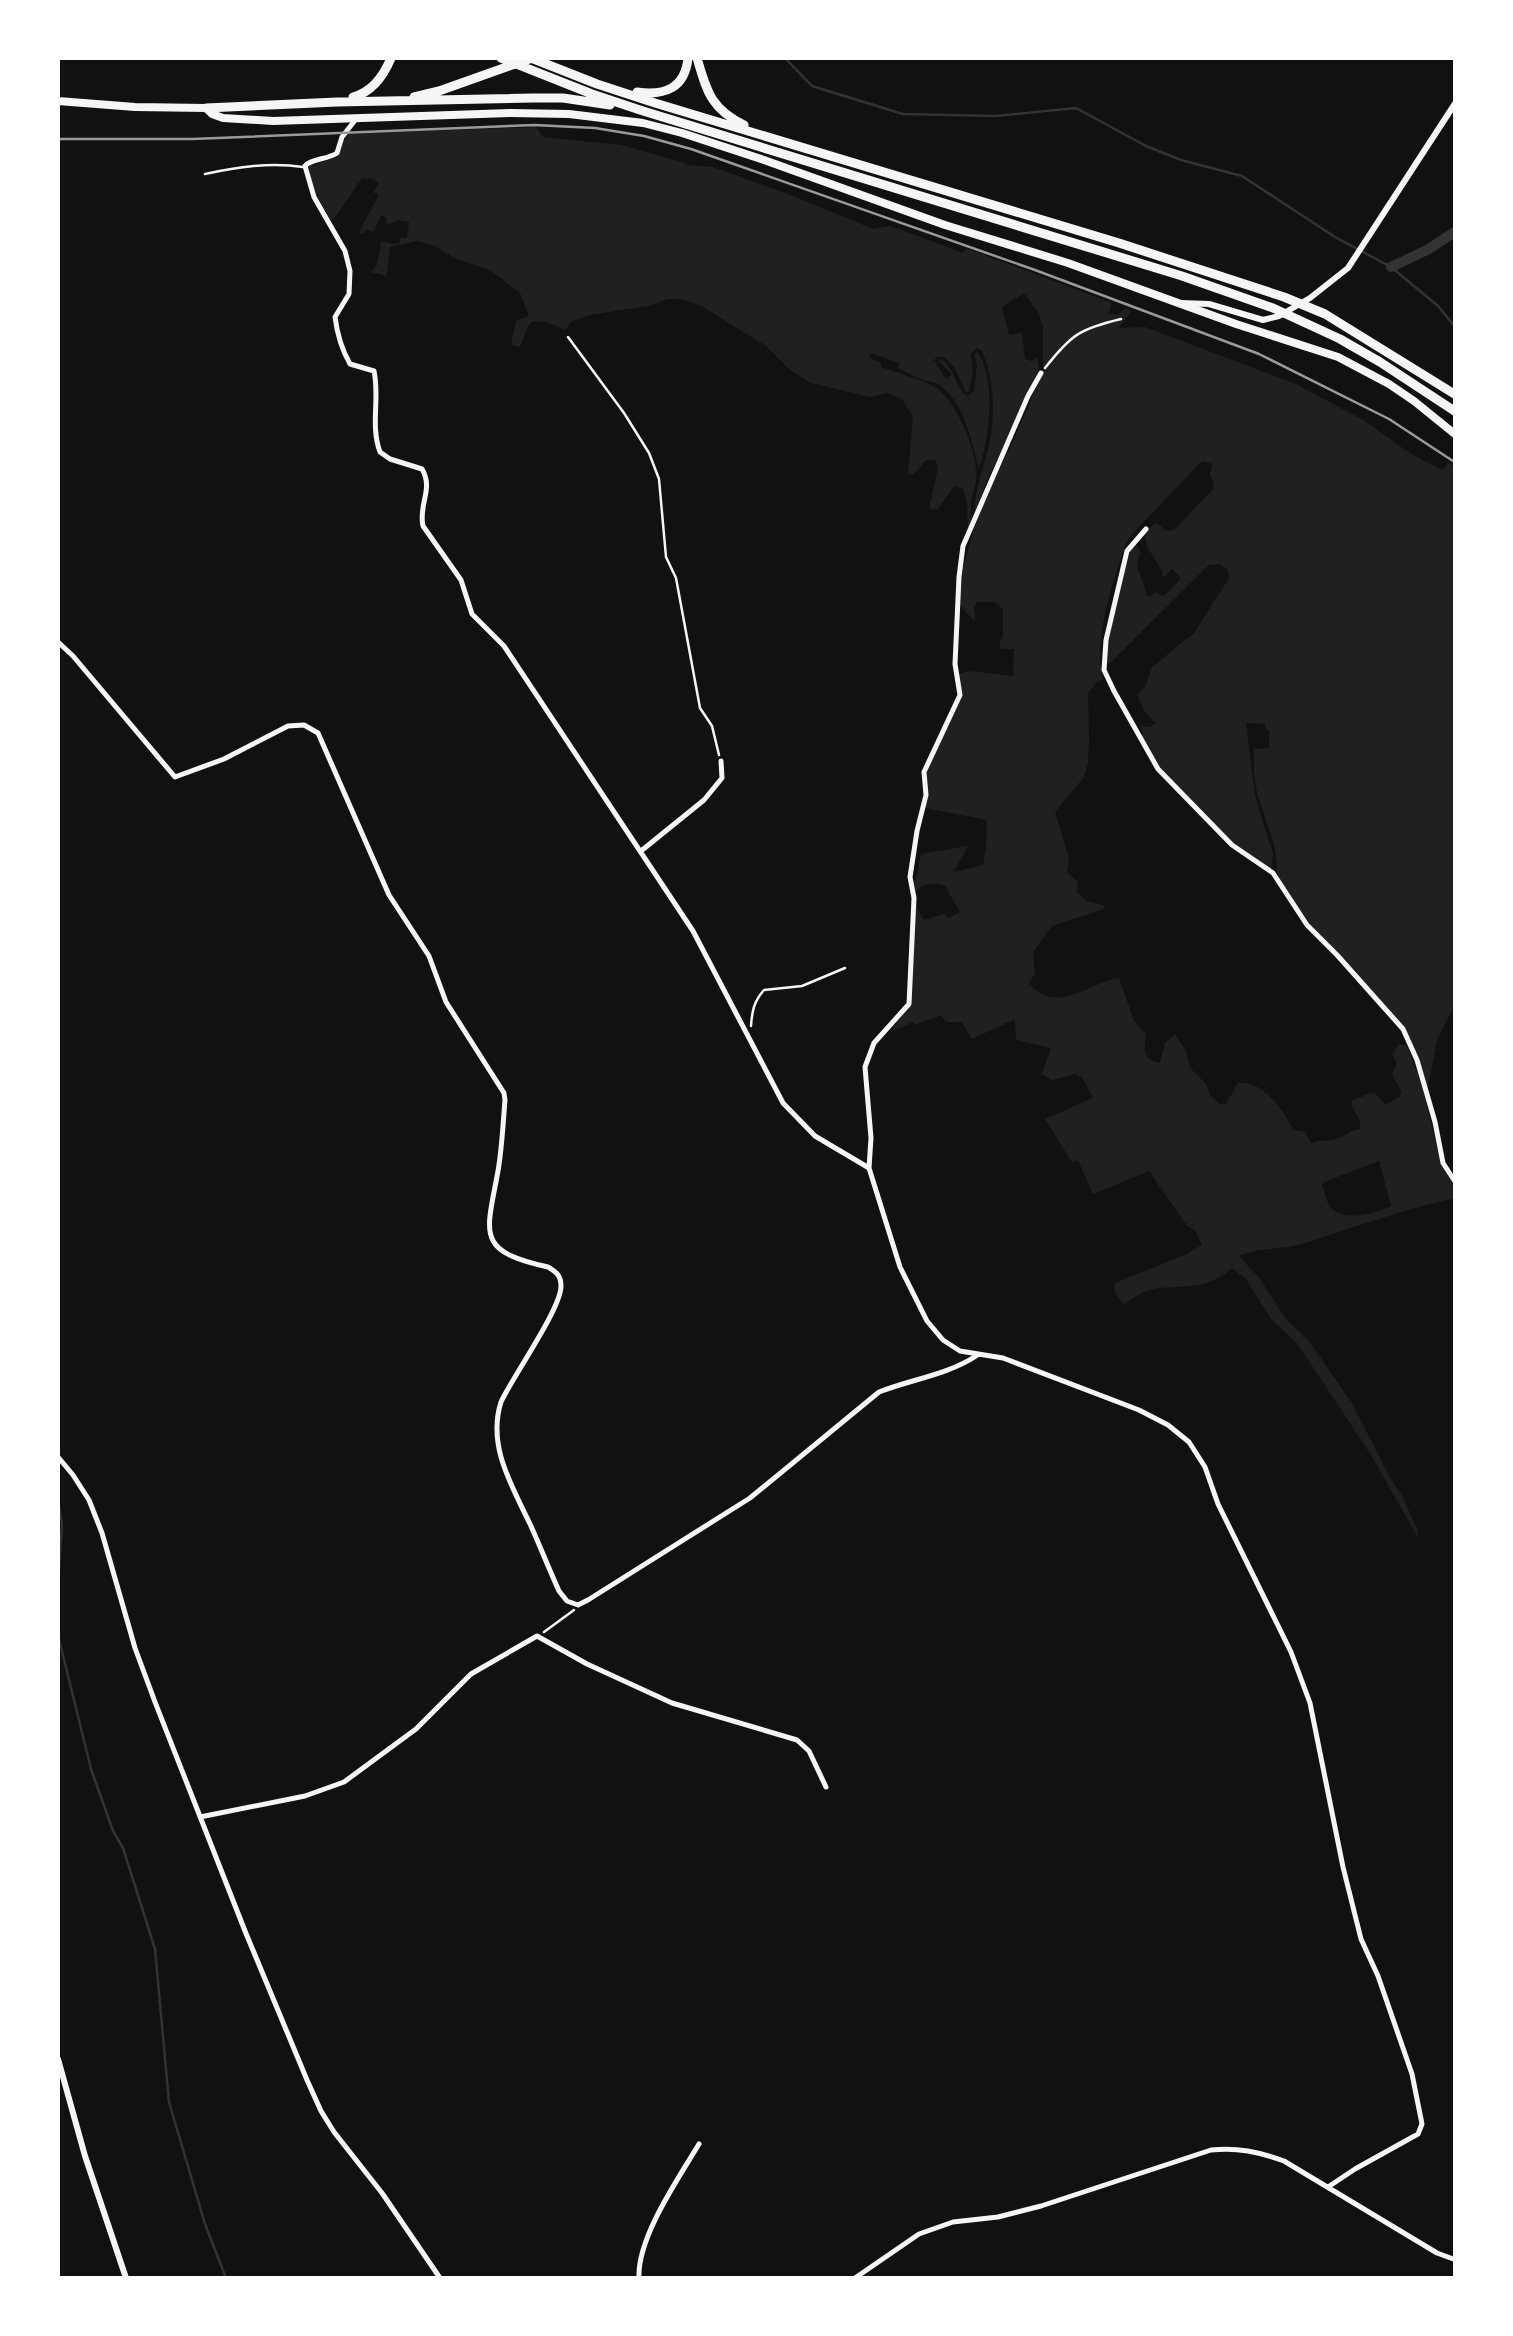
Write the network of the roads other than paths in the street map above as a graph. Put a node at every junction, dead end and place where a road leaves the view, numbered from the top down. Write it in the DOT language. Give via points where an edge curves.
graph roads {
  1 [pos="390,58"];
  2 [pos="502,58"];
  3 [pos="532,58"];
  4 [pos="688,58"];
  5 [pos="697,58"];
  6 [pos="597,84"];
  7 [pos="58,100"];
  8 [pos="386,100"];
  9 [pos="337,102"];
  10 [pos="1456,102"];
  11 [pos="206,108"];
  12 [pos="642,111"];
  13 [pos="356,119"];
  14 [pos="841,159"];
  15 [pos="304,166"];
  16 [pos="204,174"];
  17 [pos="1178,304"];
  18 [pos="1041,373"];
  19 [pos="1456,395"];
  20 [pos="1456,412"];
  21 [pos="1456,435"];
  22 [pos="1146,529"];
  23 [pos="58,642"];
  24 [pos="720,761"];
  25 [pos="641,851"];
  26 [pos="869,1168"];
  27 [pos="1456,1184"];
  28 [pos="979,1355"];
  29 [pos="58,1457"];
  30 [pos="826,1786"];
  31 [pos="200,1817"];
  32 [pos="58,2059"];
  33 [pos="699,2144"];
  34 [pos="1328,2188"];
  35 [pos="1456,2260"];
  36 [pos="126,2278"];
  37 [pos="440,2278"];
  38 [pos="638,2278"];
  39 [pos="855,2278"];
  1 -- 9 [label="highway" via="370,88"];
  2 -- 12 [label="highway"];
  3 -- 6 [label="highway"];
  3 -- 8 [label="highway" via="439,91"];
  4 -- 6 [label="highway" via="683,77 666,92"];
  5 -- 14 [label="highway" via="710,97 727,115"];
  6 -- 14 [label="highway"];
  7 -- 11 [label="main road"];
  8 -- 9 [label="highway"];
  8 -- 12 [label="highway" via="563,98"];
  9 -- 11 [label="highway"];
  10 -- 17 [label="street" via="1348,268 1310,298 1263,320 1209,304"];
  11 -- 13 [label="main road" via="215,116 249,121"];
  12 -- 20 [label="highway" via="1273,308 1380,362"];
  13 -- 15 [label="street" via="337,153"];
  13 -- 17 [label="main road" via="510,113 643,123"];
  14 -- 19 [label="highway" via="1284,297 1325,314"];
  15 -- 16 [label="lane"];
  15 -- 25 [label="street" via="348,261 349,294 336,324 350,364 374,372 380,452 422,469 428,478 423,526 461,580 472,614 504,646"];
  17 -- 21 [label="main road" via="1338,357 1414,401"];
  18 -- 26 [label="street" via="963,546 955,664 960,695 924,772 910,877 910,1004 874,1042 865,1067"];
  22 -- 27 [label="street" via="1127,552 1106,640 1104,670 1114,692 1158,769 1232,845 1273,873 1307,925 1403,1029 1443,1163"];
  23 -- 28 [label="street" via="175,777 288,726 318,733 389,895 504,1093 488,1224 492,1238 507,1256 548,1267 560,1278 554,1310 500,1402 496,1437 508,1479 567,1601 578,1605 750,1498 880,1392"];
  24 -- 25 [label="street" via="722,778 704,800"];
  25 -- 26 [label="street" via="693,931 783,1102 815,1136"];
  26 -- 28 [label="street" via="900,1268 927,1322 960,1351"];
  28 -- 34 [label="street" via="1139,1410 1189,1442 1291,1652 1310,1703 1361,1940 1412,2074 1422,2124 1418,2134"];
  29 -- 31 [label="street" via="102,1533 135,1648"];
  30 -- 31 [label="street" via="796,1740 672,1704 537,1636 472,1674 416,1729 344,1782"];
  31 -- 37 [label="street" via="321,2112"];
  32 -- 36 [label="street"];
  33 -- 38 [label="street" via="642,2248"];
  34 -- 35 [label="street"];
  34 -- 39 [label="street" via="1261,2153 1211,2150 998,2218 952,2222 919,2234"];
}
